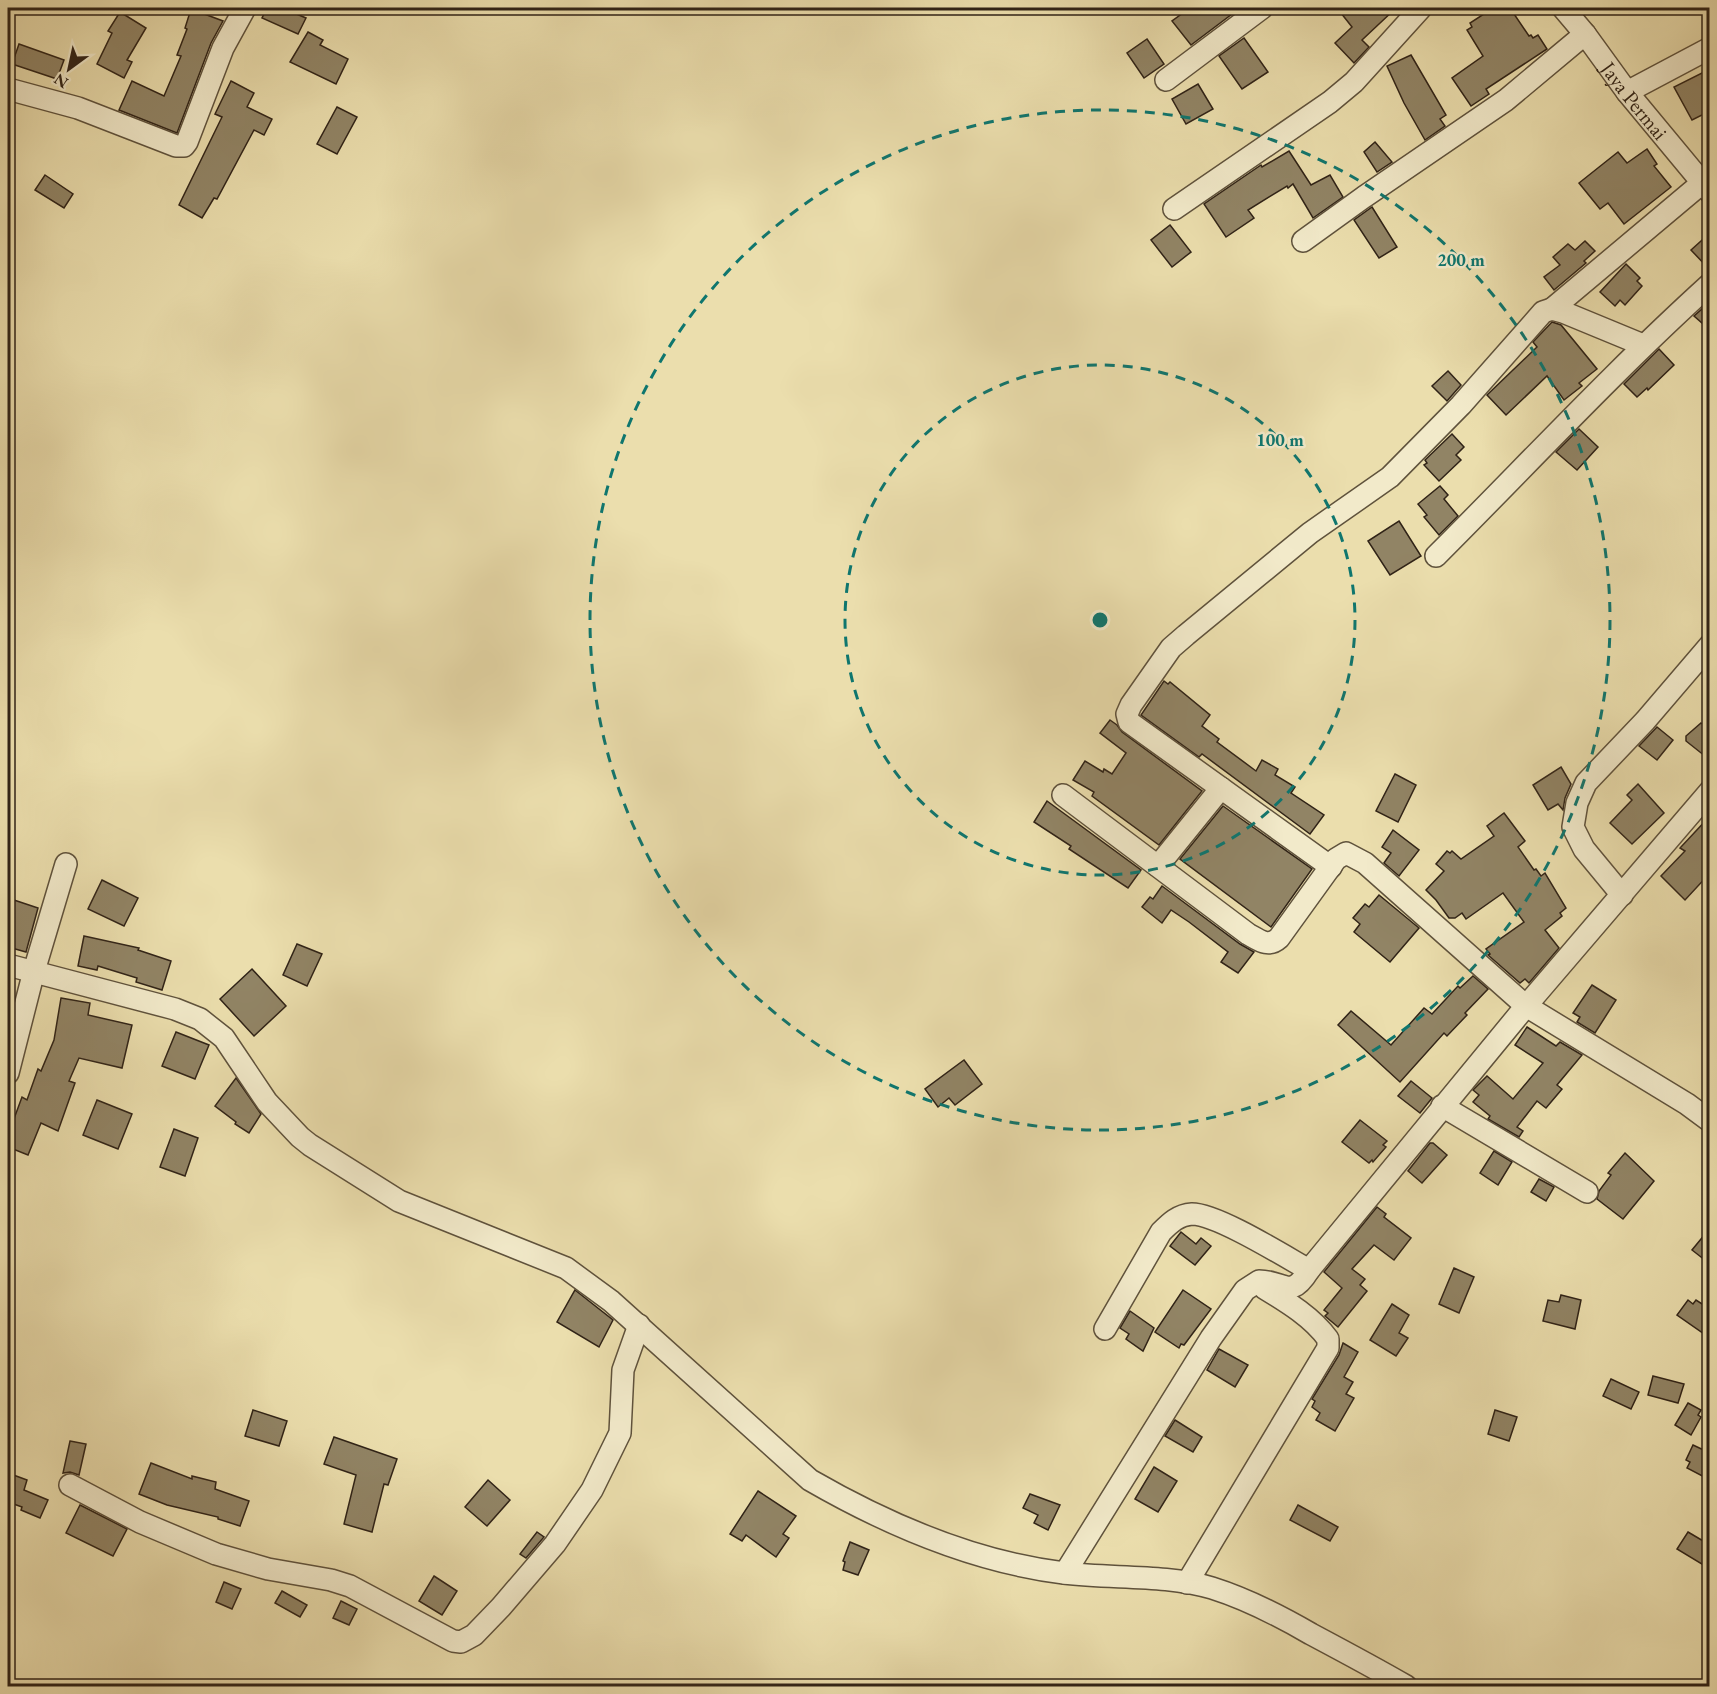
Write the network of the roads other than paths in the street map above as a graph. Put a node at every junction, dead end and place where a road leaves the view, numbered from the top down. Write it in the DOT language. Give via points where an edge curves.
graph roads {
  1 [pos="245,8"];
  2 [pos="1262,8"];
  3 [pos="1421,8"];
  4 [pos="1563,8"];
  5 [pos="1585,34"];
  6 [pos="1710,48"];
  7 [pos="1166,80"];
  8 [pos="8,89"];
  9 [pos="1627,92"];
  10 [pos="1706,187"];
  11 [pos="1174,209"];
  12 [pos="1303,241"];
  13 [pos="1710,284"];
  14 [pos="1552,309"];
  15 [pos="1643,345"];
  16 [pos="1436,556"];
  17 [pos="1710,645"];
  18 [pos="1221,788"];
  19 [pos="1710,790"];
  20 [pos="1063,795"];
  21 [pos="66,864"];
  22 [pos="1158,866"];
  23 [pos="1331,867"];
  24 [pos="1618,898"];
  25 [pos="8,965"];
  26 [pos="34,971"];
  27 [pos="1526,1006"];
  28 [pos="8,1073"];
  29 [pos="1442,1106"];
  30 [pos="1710,1121"];
  31 [pos="1587,1192"];
  32 [pos="1309,1270"];
  33 [pos="1255,1282"];
  34 [pos="639,1325"];
  35 [pos="1105,1329"];
  36 [pos="70,1485"];
  37 [pos="1065,1573"];
  38 [pos="1187,1582"];
  39 [pos="1406,1686"];
  1 -- 8 [label="street" via="223,48 184,146 78,108"];
  2 -- 7 [label="street"];
  3 -- 11 [label="street" via="1354,82 1330,102"];
  4 -- 5 [label="street, Jaya Permai"];
  5 -- 9 [label="street, Jaya Permai"];
  5 -- 12 [label="street" via="1506,100"];
  6 -- 9 [label="street"];
  9 -- 10 [label="street, Jaya Permai"];
  10 -- 14 [label="street"];
  13 -- 15 [label="street"];
  14 -- 15 [label="street"];
  14 -- 18 [label="street" via="1543,312 1461,405 1390,477 1310,533 1171,648 1131,705 1127,714 1130,722"];
  15 -- 16 [label="street"];
  17 -- 24 [label="street" via="1586,783 1577,803 1573,827"];
  18 -- 22 [label="street"];
  18 -- 23 [label="street"];
  19 -- 24 [label="street"];
  20 -- 22 [label="street"];
  21 -- 26 [label="street"];
  22 -- 23 [label="street" via="1267,944 1279,938"];
  23 -- 27 [label="street" via="1346,853 1365,863"];
  24 -- 27 [label="street"];
  25 -- 26 [label="street"];
  26 -- 28 [label="street"];
  26 -- 34 [label="street" via="200,1019 229,1044 267,1102 310,1145 399,1201 566,1268"];
  27 -- 29 [label="street"];
  27 -- 30 [label="street"];
  29 -- 31 [label="street"];
  29 -- 32 [label="street"];
  32 -- 33 [label="street" via="1295,1287"];
  32 -- 35 [label="street" via="1218,1221 1193,1214 1181,1216 1161,1232"];
  33 -- 37 [label="street" via="1211,1338"];
  33 -- 38 [label="street" via="1320,1328 1328,1339 1328,1348"];
  34 -- 36 [label="street" via="623,1370 620,1432 592,1490 555,1544 509,1598 474,1635 461,1642 350,1586 216,1554 140,1522"];
  34 -- 37 [label="street" via="810,1480 908,1528 982,1557"];
  37 -- 38 [label="street"];
  38 -- 39 [label="street" via="1271,1612"];
}
